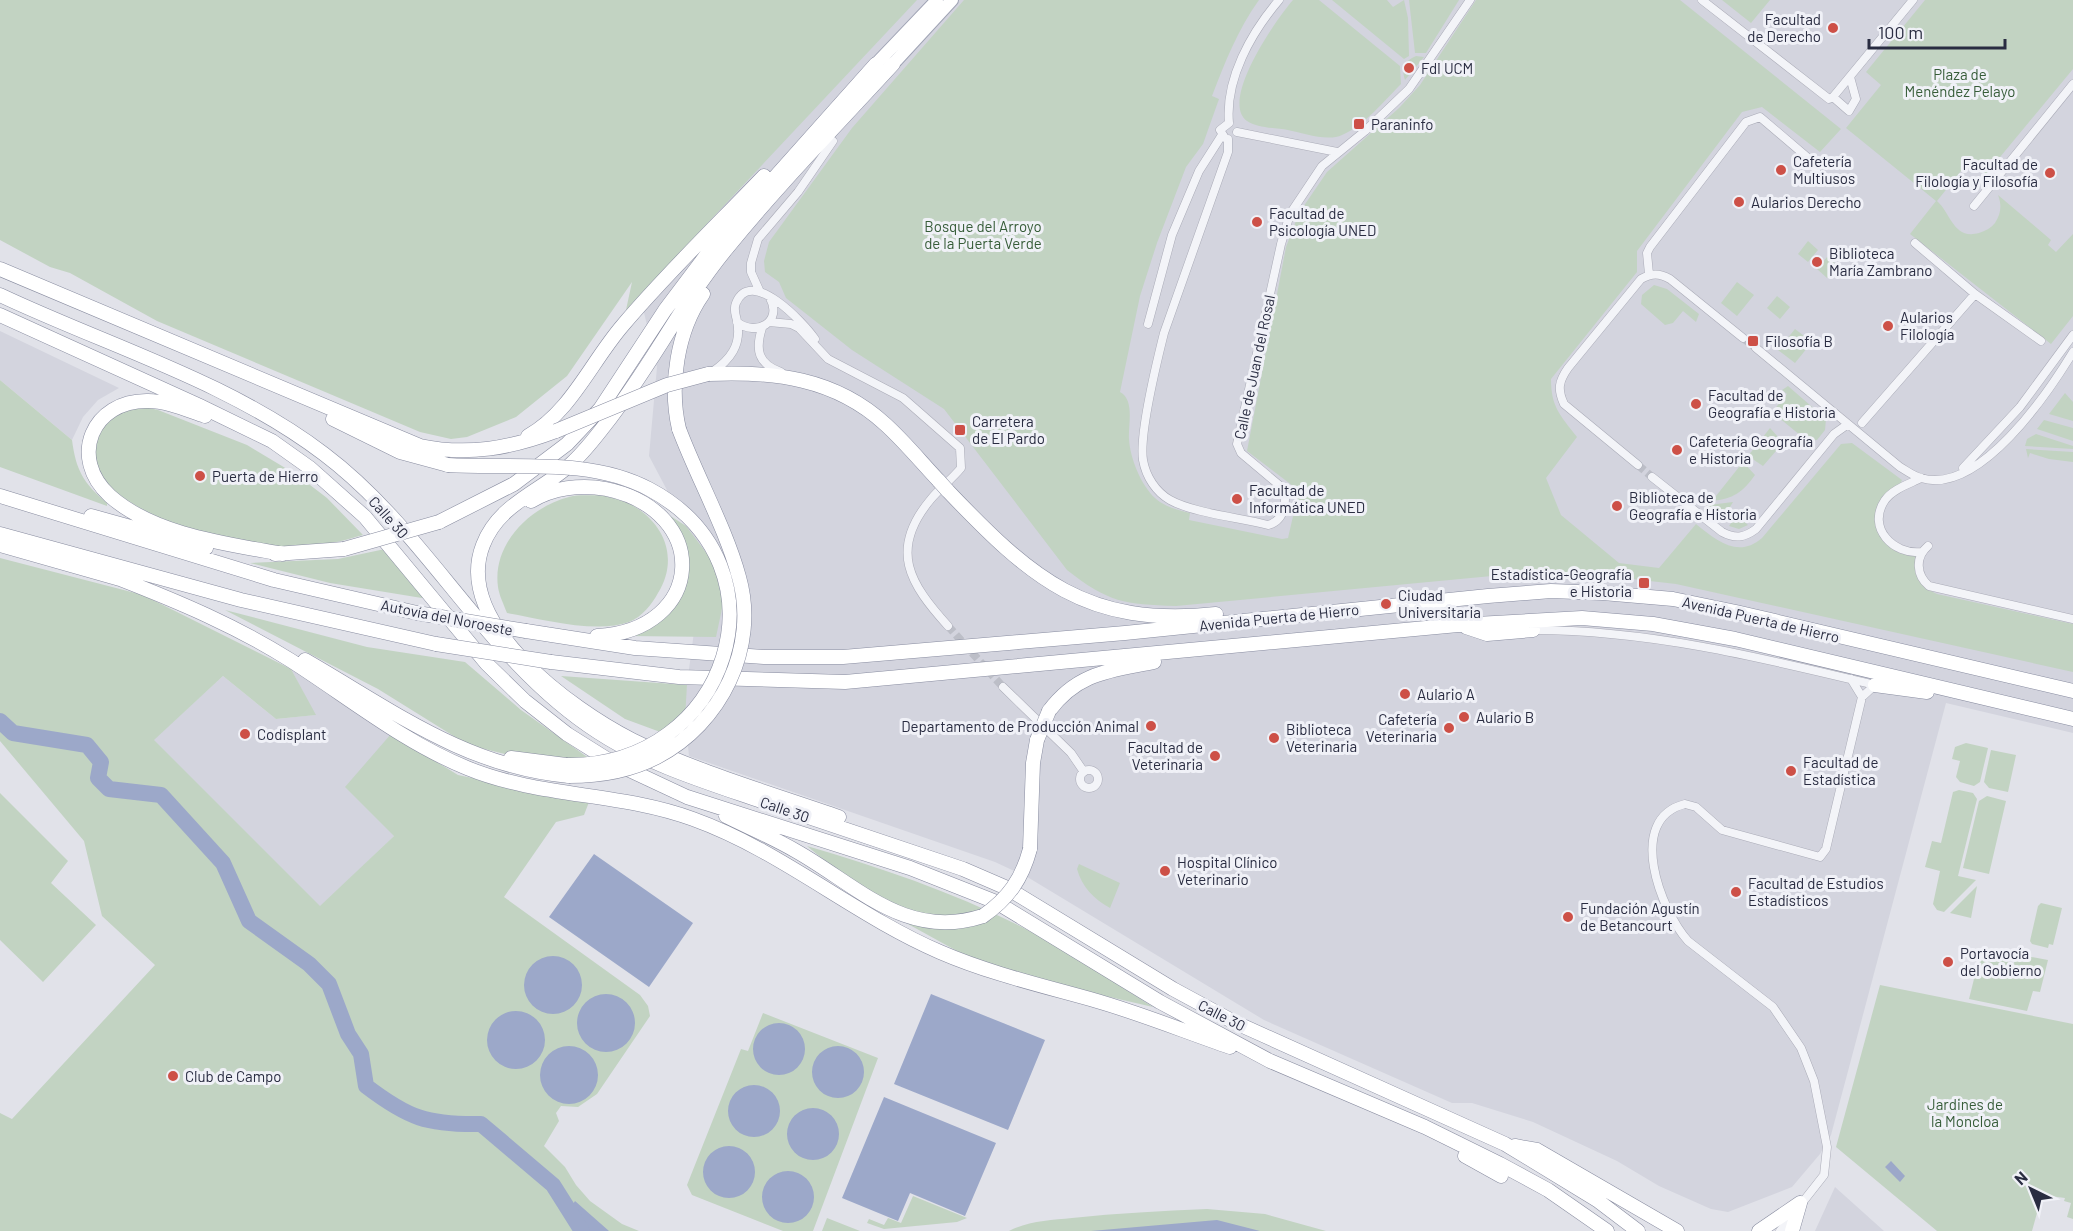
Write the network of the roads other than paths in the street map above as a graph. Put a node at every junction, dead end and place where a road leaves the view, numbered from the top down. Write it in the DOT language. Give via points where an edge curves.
graph roads {
  1 [pos="937,0"];
  2 [pos="952,0"];
  3 [pos="1279,0"];
  4 [pos="1470,0"];
  5 [pos="1702,0"];
  6 [pos="1913,0"];
  7 [pos="876,64"];
  8 [pos="893,64"];
  9 [pos="1850,77"];
  10 [pos="2073,84"];
  11 [pos="1833,97"];
  12 [pos="1229,123"];
  13 [pos="1237,132"];
  14 [pos="1225,137"];
  15 [pos="833,141"];
  16 [pos="1337,152"];
  17 [pos="1817,176"];
  18 [pos="1974,206"];
  19 [pos="1915,243"];
  20 [pos="0,269"];
  21 [pos="1649,274"];
  22 [pos="760,292"];
  23 [pos="1975,294"];
  24 [pos="0,295"];
  25 [pos="770,298"];
  26 [pos="0,315"];
  27 [pos="737,322"];
  28 [pos="769,322"];
  29 [pos="1148,324"];
  30 [pos="762,328"];
  31 [pos="2073,335"];
  32 [pos="1743,338"];
  33 [pos="2041,341"];
  34 [pos="1756,348"];
  35 [pos="2073,352"];
  36 [pos="840,367"];
  37 [pos="239,372"];
  38 [pos="708,374"];
  39 [pos="803,379"];
  40 [pos="1862,423"];
  41 [pos="1848,424"];
  42 [pos="272,441"];
  43 [pos="510,446"];
  44 [pos="1638,465"];
  45 [pos="1652,477"];
  46 [pos="1920,478"];
  47 [pos="1948,478"];
  48 [pos="0,484"];
  49 [pos="7,498"];
  50 [pos="42,508"];
  51 [pos="0,534"];
  52 [pos="0,545"];
  53 [pos="283,554"];
  54 [pos="120,579"];
  55 [pos="1334,612"];
  56 [pos="2073,619"];
  57 [pos="1458,625"];
  58 [pos="948,626"];
  59 [pos="1533,630"];
  60 [pos="568,638"];
  61 [pos="1224,647"];
  62 [pos="907,652"];
  63 [pos="910,678"];
  64 [pos="1851,679"];
  65 [pos="1875,685"];
  66 [pos="1004,687"];
  67 [pos="1941,688"];
  68 [pos="2073,691"];
  69 [pos="1862,697"];
  70 [pos="2073,720"];
  71 [pos="633,741"];
  72 [pos="568,770"];
  73 [pos="1084,772"];
  74 [pos="687,797"];
  75 [pos="963,869"];
  76 [pos="1270,1061"];
  77 [pos="1425,1127"];
  78 [pos="1505,1144"];
  79 [pos="1501,1176"];
  80 [pos="1800,1203"];
  81 [pos="1607,1231"];
  82 [pos="1638,1231"];
  83 [pos="1677,1231"];
  84 [pos="1759,1231"];
  85 [pos="1780,1231"];
  86 [pos="1792,1231"];
  1 -- 7 [label="main road"];
  2 -- 8 [label="main road"];
  3 -- 12 [label="street" via="1253,38 1236,74 1227,102"];
  4 -- 16 [label="street" via="1416,81 1365,131"];
  5 -- 11 [label="street" via="1828,99"];
  6 -- 9 [label="street"];
  7 -- 43 [label="highway" via="622,326 551,420"];
  7 -- 53 [label="highway, bridge" via="711,249 665,310 626,374 573,437 514,484 439,522 344,549"];
  8 -- 15 [label="highway"];
  8 -- 71 [label="highway" via="726,249 636,383 574,462 506,510 483,544 477,575 495,627 549,683"];
  9 -- 11 [label="street"];
  9 -- 11 [label="street" via="1855,90 1854,106 1849,111"];
  10 -- 18 [label="street"];
  12 -- 13 [label="street" via="1234,124"];
  12 -- 14 [label="street" via="1221,127"];
  13 -- 14 [label="street"];
  13 -- 16 [label="street"];
  14 -- 16 [label="street, Calle de Juan del Rosal" via="1228,152 1164,333 1143,458 1158,491 1180,505 1268,525 1282,516 1285,490 1241,453 1238,437 1285,228 1307,187"];
  14 -- 29 [label="street" via="1199,171 1172,235"];
  15 -- 22 [label="street" via="798,192 758,239 751,272"];
  15 -- 72 [label="highway, bridge" via="736,248 696,303 679,351 674,392 679,429 739,577 744,609 736,664 706,719 671,750 609,774"];
  17 -- 21 [label="street" via="1814,163 1760,117 1746,122 1650,247"];
  19 -- 23 [label="street"];
  20 -- 37 [label="highway"];
  21 -- 32 [label="street" via="1670,279"];
  21 -- 44 [label="street" via="1568,368 1559,384 1564,404"];
  22 -- 25 [label="street"];
  22 -- 27 [label="street" via="741,295 734,313"];
  23 -- 33 [label="street"];
  23 -- 40 [label="street"];
  24 -- 75 [label="highway, Calle 30" via="206,385 265,414 326,455 378,503 534,683 578,719 620,746 683,774"];
  25 -- 28 [label="street" via="773,313"];
  25 -- 36 [label="street" via="799,318"];
  26 -- 42 [label="highway, Calle 30"];
  27 -- 30 [label="street" via="753,330"];
  27 -- 38 [label="street" via="735,351 727,362"];
  28 -- 30 [label="street"];
  28 -- 36 [label="street" via="799,328 818,351"];
  30 -- 39 [label="street" via="756,344 762,360 773,369"];
  31 -- 47 [label="street" via="2020,408 1965,466"];
  34 -- 41 [label="street"];
  35 -- 47 [label="street" via="2018,427 1973,466"];
  36 -- 58 [label="street" via="903,399 960,448 961,468 919,514 908,556 914,584"];
  37 -- 43 [label="highway" via="420,446 458,452"];
  37 -- 72 [label="highway, bridge" via="400,452 448,465 571,468 607,474 633,482 668,500 683,513 710,546 728,604 727,641 712,687 676,730 642,750"];
  38 -- 39 [label="highway" via="755,372"];
  38 -- 43 [label="highway, bridge" via="667,385"];
  39 -- 55 [label="highway" via="865,408 885,423 995,540 1035,574 1064,591 1138,614 1174,617 1294,608"];
  41 -- 45 [label="street" via="1834,434 1747,536 1722,532"];
  41 -- 46 [label="street" via="1900,467"];
  42 -- 53 [label="highway" via="177,406 148,400 125,404 105,416 93,431 88,451 91,470 102,488 130,510 200,538"];
  42 -- 74 [label="highway, Calle 30" via="328,482 365,517 488,664 525,701 610,761"];
  46 -- 47 [label="street"];
  46 -- 56 [label="street" via="1890,495 1879,517 1887,541 1902,551 1924,549 1919,570 1929,586"];
  48 -- 49 [label="highway"];
  49 -- 50 [label="highway, Autovía del Noroeste"];
  50 -- 53 [label="highway" via="97,517 217,551"];
  50 -- 60 [label="highway, Autovía del Noroeste, bridge" via="274,580 417,613"];
  51 -- 63 [label="highway, Autovía del Noroeste, bridge" via="252,603 436,644 679,677 772,682"];
  52 -- 54 [label="highway"];
  54 -- 72 [label="highway" via="157,589 239,623 364,694 476,746"];
  54 -- 76 [label="highway" via="192,607 237,630 396,730 465,768 518,786 642,805 695,819 768,853 905,936 939,952"];
  55 -- 62 [label="highway, Avenida Puerta de Hierro"];
  55 -- 68 [label="highway, Avenida Puerta de Hierro" via="1551,591 1642,596 1736,612"];
  57 -- 59 [label="highway" via="1487,634"];
  57 -- 61 [label="highway, Avenida Puerta de Hierro"];
  57 -- 67 [label="highway, Avenida Puerta de Hierro" via="1572,618 1653,624 1735,639"];
  59 -- 64 [label="street" via="1581,630 1650,638"];
  60 -- 62 [label="highway, Autovía del Noroeste" via="636,648 764,657"];
  60 -- 71 [label="highway" via="612,635 638,628 660,613 676,591 684,568 682,554 664,517 648,504 593,486 537,497 507,519 497,532 485,563 487,590 501,626 554,680"];
  61 -- 63 [label="highway, Avenida Puerta de Hierro"];
  61 -- 74 [label="highway, bridge" via="1087,676 1060,695 1036,740 1026,865 1011,892 983,916 946,924 905,916 797,851"];
  64 -- 65 [label="street"];
  64 -- 69 [label="street"];
  65 -- 67 [label="highway" via="1925,693"];
  65 -- 69 [label="street"];
  66 -- 73 [label="street" via="1071,753"];
  67 -- 70 [label="highway, Avenida Puerta de Hierro"];
  69 -- 80 [label="street" via="1826,849 1820,856 1722,830 1696,807 1685,804 1664,816 1654,841 1656,884 1678,929 1773,1007 1792,1031 1808,1064 1827,1147 1824,1174"];
  71 -- 75 [label="highway" via="949,857"];
  74 -- 76 [label="highway, Calle 30" via="910,868 996,902 1160,1002"];
  75 -- 78 [label="highway, Calle 30" via="1007,888 1234,1022"];
  76 -- 77 [label="highway, Calle 30"];
  77 -- 79 [label="highway" via="1462,1155"];
  77 -- 81 [label="highway" via="1548,1190"];
  78 -- 82 [label="highway, Calle 30" via="1598,1200"];
  78 -- 83 [label="highway" via="1537,1150"];
  80 -- 84 [label="highway"];
  80 -- 85 [label="street"];
  80 -- 86 [label="highway"];
}
